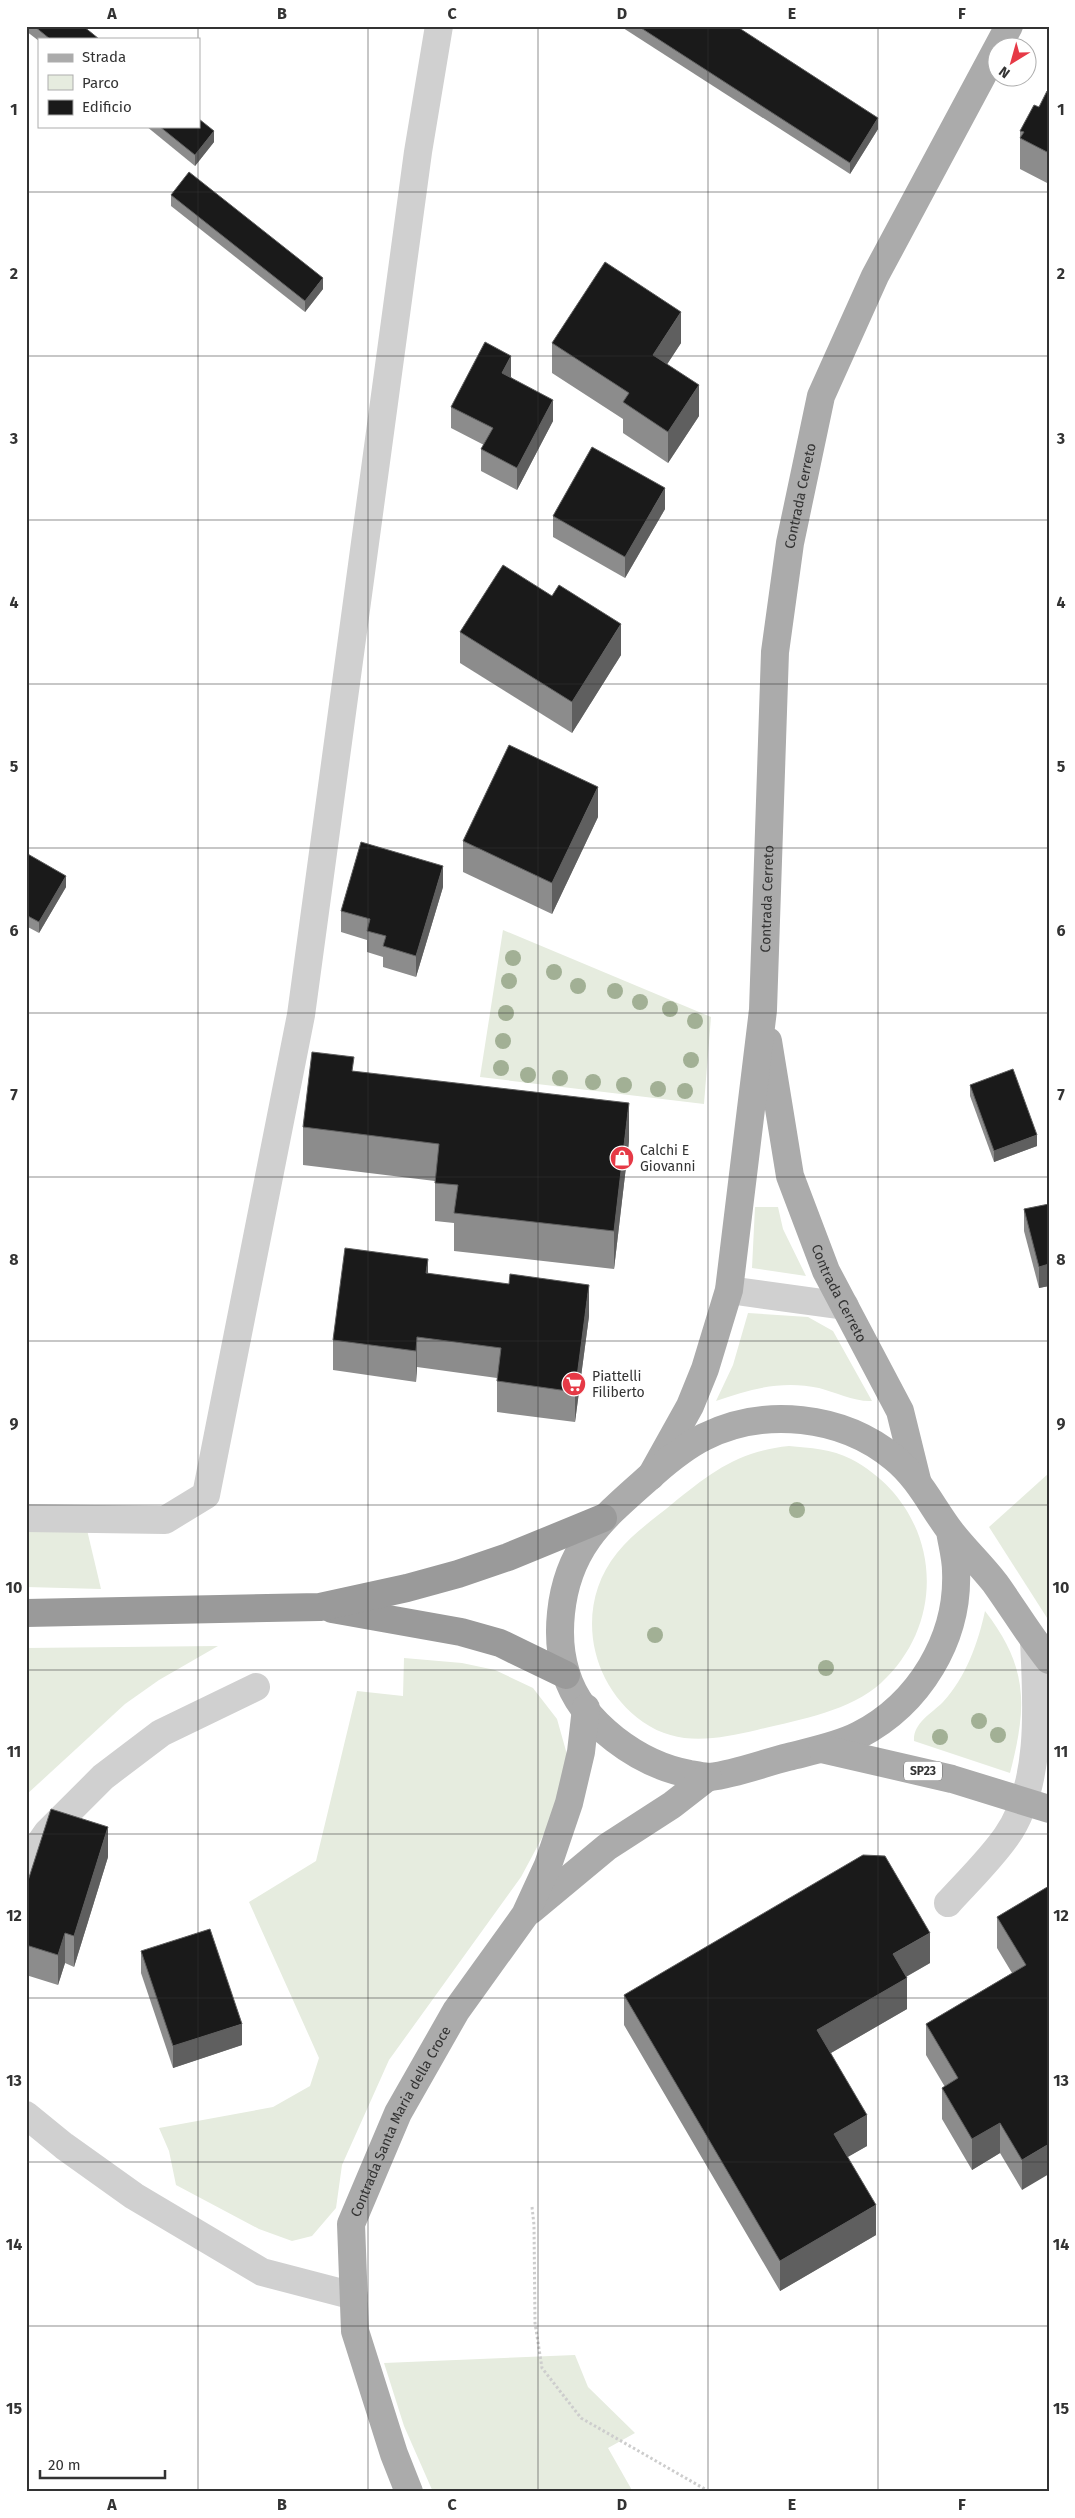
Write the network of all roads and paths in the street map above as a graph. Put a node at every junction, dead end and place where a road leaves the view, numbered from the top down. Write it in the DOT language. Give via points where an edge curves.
graph roads {
  1 [pos="439,26"];
  2 [pos="1009,26"];
  3 [pos="763,1010"];
  4 [pos="729,1290"];
  5 [pos="845,1306"];
  6 [pos="651,1476"];
  7 [pos="917,1480"];
  8 [pos="26,1518"];
  9 [pos="603,1518"];
  10 [pos="950,1531"];
  11 [pos="320,1607"];
  12 [pos="26,1613"];
  13 [pos="1041,1650"];
  14 [pos="566,1675"];
  15 [pos="256,1687"];
  16 [pos="586,1708"];
  17 [pos="820,1749"];
  18 [pos="708,1777"];
  19 [pos="1036,1805"];
  20 [pos="26,1863"];
  21 [pos="948,1903"];
  22 [pos="525,1915"];
  23 [pos="26,2115"];
  24 [pos="532,2207"];
  25 [pos="354,2296"];
  26 [pos="409,2492"];
  27 [pos="710,2492"];
  1 -- 8 [label="street" via="418,152 301,1015 206,1495 165,1520"];
  2 -- 3 [label="main road, Contrada Cerreto" via="875,276 821,396 790,543 774,652"];
  3 -- 4 [label="main road, Contrada Cerreto"];
  3 -- 5 [label="main road, Contrada Cerreto" via="790,1176 826,1271"];
  4 -- 5 [label="street"];
  4 -- 6 [label="main road, Contrada Cerreto" via="706,1369 690,1406"];
  5 -- 7 [label="main road, Contrada Cerreto" via="900,1411"];
  6 -- 7 [label="main road" via="676,1454 704,1437 736,1425 768,1419 802,1420 835,1426 865,1439 893,1457"];
  6 -- 9 [label="main road"];
  7 -- 10 [label="main road"];
  9 -- 11 [label="highway" via="458,1574"];
  9 -- 14 [label="main road" via="578,1553 564,1592 560,1634"];
  10 -- 13 [label="main road" via="993,1580"];
  10 -- 17 [label="main road" via="956,1571 953,1611 941,1650 921,1684 892,1713 858,1736"];
  11 -- 12 [label="highway"];
  11 -- 14 [label="highway" via="461,1632 500,1643"];
  13 -- 19 [label="street" via="1034,1749"];
  14 -- 16 [label="main road"];
  15 -- 20 [label="street" via="162,1733 139,1749 103,1778 47,1833"];
  16 -- 18 [label="main road" via="610,1735 639,1757 673,1771"];
  16 -- 22 [label="main road, Contrada Santa Maria della Croce" via="581,1752 569,1803 548,1865"];
  17 -- 18 [label="main road"];
  17 -- 19 [label="main road, SP23" via="942,1776"];
  18 -- 22 [label="main road, Contrada Santa Maria della Croce" via="672,1805 607,1847"];
  19 -- 21 [label="street"];
  22 -- 25 [label="main road, Contrada Santa Maria della Croce" via="456,2011 398,2113 351,2224"];
  23 -- 25 [label="street" via="134,2196 262,2272"];
  24 -- 27 [label="path" via="535,2323 542,2368 581,2418"];
  25 -- 26 [label="main road, Contrada Santa Maria della Croce" via="355,2331"];
}
